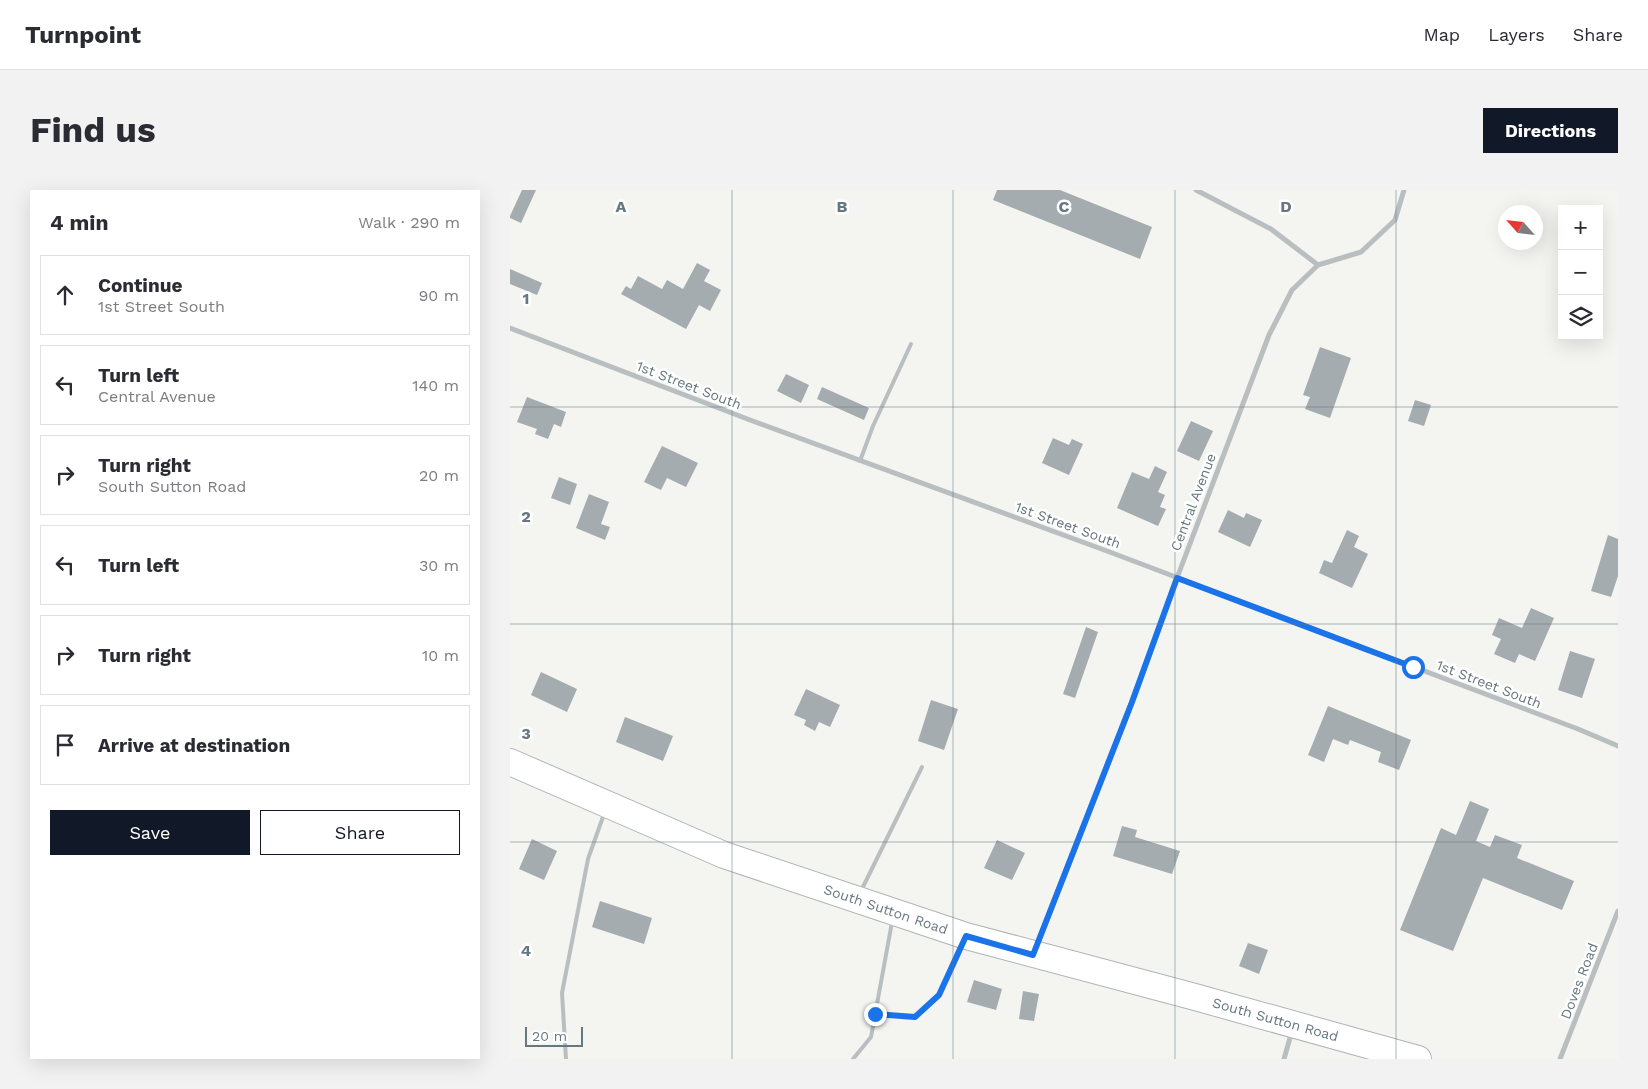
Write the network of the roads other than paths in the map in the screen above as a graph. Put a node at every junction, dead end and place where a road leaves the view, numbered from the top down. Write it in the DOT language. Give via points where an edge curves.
graph roads {
  1 [pos="1196,190"];
  2 [pos="1404,190"];
  3 [pos="1318,265"];
  4 [pos="510,328"];
  5 [pos="911,344"];
  6 [pos="860,461"];
  7 [pos="1177,578"];
  8 [pos="1618,746"];
  9 [pos="510,762"];
  10 [pos="922,767"];
  11 [pos="607,805"];
  12 [pos="856,900"];
  13 [pos="1618,911"];
  14 [pos="894,912"];
  15 [pos="966,936"];
  16 [pos="1033,955"];
  17 [pos="875,1014"];
  18 [pos="1294,1024"];
  19 [pos="566,1059"];
  20 [pos="853,1059"];
  21 [pos="1284,1059"];
  22 [pos="1418,1059"];
  23 [pos="1560,1059"];
  1 -- 3 [label="street" via="1271,229"];
  2 -- 3 [label="street" via="1395,220 1361,252"];
  3 -- 7 [label="street, Central Avenue" via="1292,290 1269,336"];
  4 -- 6 [label="street, 1st Street South"];
  5 -- 6 [label="lane"];
  6 -- 7 [label="street, 1st Street South"];
  7 -- 8 [label="street, 1st Street South"];
  7 -- 16 [label="street, Central Avenue"];
  9 -- 11 [label="main road, South Sutton Road"];
  10 -- 12 [label="lane"];
  11 -- 12 [label="main road, South Sutton Road" via="724,856"];
  11 -- 19 [label="lane" via="588,859 562,992"];
  12 -- 14 [label="main road, South Sutton Road"];
  13 -- 23 [label="street, Doves Road"];
  14 -- 15 [label="main road, South Sutton Road"];
  14 -- 17 [label="lane"];
  15 -- 16 [label="main road, South Sutton Road"];
  15 -- 17 [label="lane" via="939,995 915,1017"];
  16 -- 18 [label="main road, South Sutton Road"];
  17 -- 20 [label="lane" via="871,1037"];
  18 -- 21 [label="street"];
  18 -- 22 [label="main road, South Sutton Road"];
}
